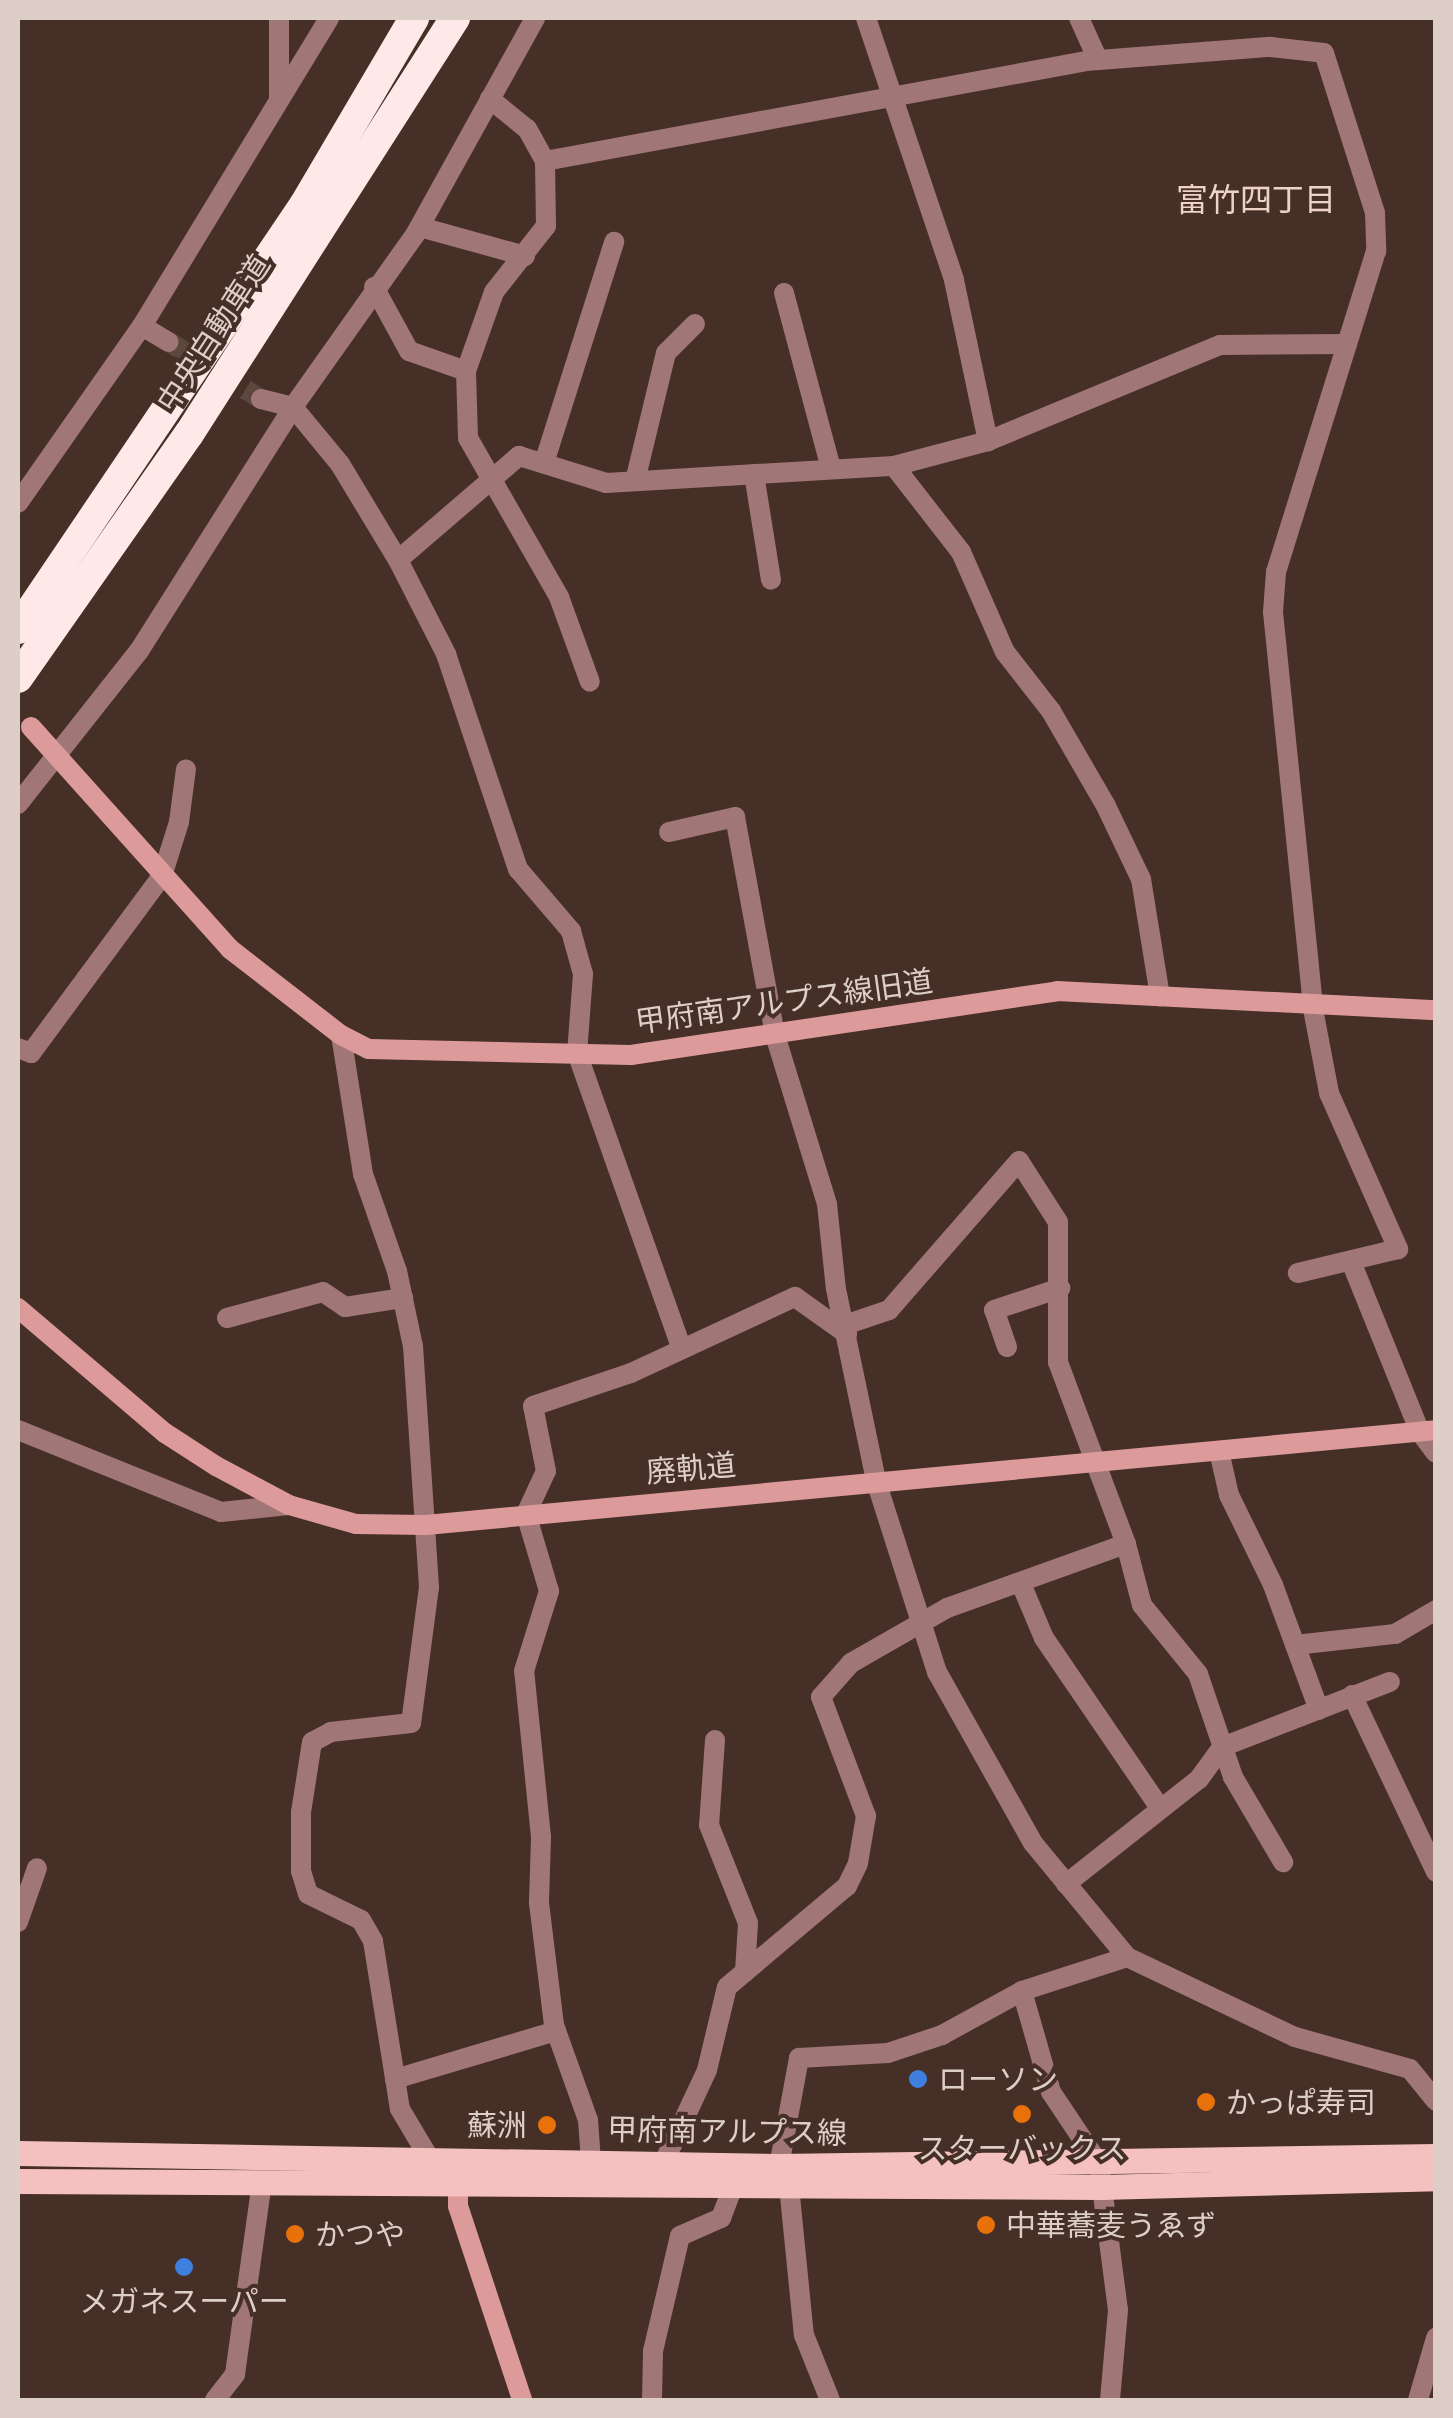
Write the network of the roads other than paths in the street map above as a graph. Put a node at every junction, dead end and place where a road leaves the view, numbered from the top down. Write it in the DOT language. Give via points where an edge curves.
graph roads {
  1 [pos="280,18"];
  2 [pos="329,18"];
  3 [pos="414,18"];
  4 [pos="455,18"];
  5 [pos="535,18"];
  6 [pos="866,18"];
  7 [pos="1079,18"];
  8 [pos="1098,60"];
  9 [pos="891,93"];
  10 [pos="490,99"];
  11 [pos="278,100"];
  12 [pos="545,161"];
  13 [pos="420,227"];
  14 [pos="614,242"];
  15 [pos="524,256"];
  16 [pos="374,287"];
  17 [pos="784,293"];
  18 [pos="695,324"];
  19 [pos="142,326"];
  20 [pos="170,342"];
  21 [pos="1347,344"];
  22 [pos="466,371"];
  23 [pos="261,399"];
  24 [pos="294,407"];
  25 [pos="988,441"];
  26 [pos="545,460"];
  27 [pos="894,466"];
  28 [pos="831,469"];
  29 [pos="492,474"];
  30 [pos="754,474"];
  31 [pos="635,481"];
  32 [pos="18,502"];
  33 [pos="398,560"];
  34 [pos="771,580"];
  35 [pos="18,629"];
  36 [pos="18,678"];
  37 [pos="590,682"];
  38 [pos="31,727"];
  39 [pos="56,750"];
  40 [pos="186,769"];
  41 [pos="18,804"];
  42 [pos="669,832"];
  43 [pos="162,876"];
  44 [pos="1160,996"];
  45 [pos="1312,1008"];
  46 [pos="1436,1010"];
  47 [pos="341,1035"];
  48 [pos="776,1035"];
  49 [pos="18,1048"];
  50 [pos="577,1053"];
  51 [pos="1352,1264"];
  52 [pos="1298,1272"];
  53 [pos="1060,1288"];
  54 [pos="403,1298"];
  55 [pos="18,1308"];
  56 [pos="227,1318"];
  57 [pos="846,1329"];
  58 [pos="1007,1347"];
  59 [pos="682,1349"];
  60 [pos="18,1430"];
  61 [pos="1428,1431"];
  62 [pos="1218,1451"];
  63 [pos="1436,1454"];
  64 [pos="1097,1464"];
  65 [pos="876,1481"];
  66 [pos="289,1505"];
  67 [pos="526,1514"];
  68 [pos="426,1524"];
  69 [pos="1126,1544"];
  70 [pos="1022,1586"];
  71 [pos="1436,1610"];
  72 [pos="921,1623"];
  73 [pos="1295,1644"];
  74 [pos="1390,1682"];
  75 [pos="1352,1695"];
  76 [pos="1318,1710"];
  77 [pos="715,1740"];
  78 [pos="1226,1745"];
  79 [pos="1160,1808"];
  80 [pos="1283,1862"];
  81 [pos="38,1868"];
  82 [pos="1436,1872"];
  83 [pos="1066,1884"];
  84 [pos="18,1922"];
  85 [pos="1127,1957"];
  86 [pos="745,1972"];
  87 [pos="1022,1991"];
  88 [pos="556,2031"];
  89 [pos="395,2080"];
  90 [pos="1436,2102"];
  91 [pos="18,2154"];
  92 [pos="1436,2156"];
  93 [pos="590,2161"];
  94 [pos="664,2162"];
  95 [pos="449,2170"];
  96 [pos="784,2176"];
  97 [pos="1100,2176"];
  98 [pos="1436,2178"];
  99 [pos="18,2181"];
  100 [pos="262,2181"];
  101 [pos="734,2187"];
  102 [pos="1436,2338"];
  103 [pos="215,2400"];
  104 [pos="522,2400"];
  105 [pos="652,2400"];
  106 [pos="830,2400"];
  107 [pos="1110,2400"];
  108 [pos="1418,2400"];
  1 -- 11 [label="street"];
  2 -- 11 [label="street"];
  3 -- 35 [label="highway, 中央自動車道" via="282,238"];
  4 -- 36 [label="highway, 中央自動車道" via="190,434"];
  5 -- 10 [label="street"];
  6 -- 9 [label="street"];
  7 -- 8 [label="street"];
  8 -- 9 [label="street"];
  8 -- 21 [label="street" via="1270,47 1324,53 1375,214 1376,251"];
  9 -- 12 [label="street"];
  9 -- 25 [label="street" via="954,280"];
  10 -- 12 [label="street" via="527,128"];
  10 -- 13 [label="street"];
  11 -- 19 [label="street"];
  12 -- 15 [label="street" via="546,226"];
  13 -- 15 [label="street"];
  13 -- 16 [label="street"];
  14 -- 26 [label="street"];
  15 -- 22 [label="street" via="494,292"];
  16 -- 22 [label="street" via="410,351"];
  16 -- 24 [label="street"];
  17 -- 28 [label="street"];
  18 -- 31 [label="street" via="666,354"];
  19 -- 20 [label="street"];
  19 -- 32 [label="street"];
  21 -- 25 [label="street" via="1220,345"];
  21 -- 45 [label="street" via="1276,572 1273,612"];
  22 -- 29 [label="street" via="468,438"];
  23 -- 24 [label="street"];
  24 -- 33 [label="street" via="340,464"];
  24 -- 39 [label="street" via="140,651"];
  25 -- 27 [label="street"];
  26 -- 29 [label="street" via="519,456"];
  26 -- 31 [label="street" via="606,483"];
  27 -- 28 [label="street"];
  27 -- 44 [label="street" via="960,552 1005,652 1105,804 1141,879"];
  28 -- 30 [label="street"];
  29 -- 33 [label="street"];
  29 -- 37 [label="street" via="559,597"];
  30 -- 31 [label="street"];
  30 -- 34 [label="street"];
  33 -- 50 [label="street" via="446,654 518,869 571,931 583,974"];
  38 -- 39 [label="street, 甲府南アルプス線旧道"];
  39 -- 41 [label="street"];
  39 -- 43 [label="street, 甲府南アルプス線旧道"];
  40 -- 43 [label="street"];
  42 -- 48 [label="street" via="735,817"];
  43 -- 47 [label="street, 甲府南アルプス線旧道" via="230,950"];
  43 -- 49 [label="street" via="31,1053"];
  44 -- 45 [label="street, 甲府南アルプス線旧道"];
  44 -- 48 [label="street, 甲府南アルプス線旧道" via="1042,993"];
  45 -- 46 [label="street, 甲府南アルプス線旧道"];
  45 -- 51 [label="street" via="1329,1093 1398,1249"];
  47 -- 50 [label="street, 甲府南アルプス線旧道" via="369,1049"];
  47 -- 54 [label="street" via="363,1174"];
  48 -- 50 [label="street, 甲府南アルプス線旧道" via="631,1056"];
  48 -- 57 [label="street" via="826,1204"];
  50 -- 59 [label="street"];
  51 -- 52 [label="street"];
  51 -- 61 [label="street"];
  53 -- 57 [label="street" via="1058,1222 1019,1162 889,1310"];
  53 -- 58 [label="street" via="994,1310"];
  53 -- 64 [label="street" via="1058,1362"];
  54 -- 56 [label="street" via="345,1307 323,1292"];
  54 -- 68 [label="street" via="413,1346"];
  55 -- 66 [label="street, 廃軌道" via="166,1433"];
  57 -- 59 [label="street" via="795,1298"];
  57 -- 65 [label="street"];
  59 -- 67 [label="street" via="532,1406 546,1471"];
  60 -- 66 [label="street" via="221,1512"];
  61 -- 62 [label="street, 廃軌道"];
  61 -- 63 [label="street"];
  62 -- 64 [label="street, 廃軌道"];
  62 -- 73 [label="street" via="1229,1495"];
  64 -- 65 [label="street, 廃軌道"];
  64 -- 69 [label="street"];
  65 -- 67 [label="street, 廃軌道"];
  65 -- 72 [label="street"];
  66 -- 68 [label="street, 廃軌道" via="356,1524"];
  67 -- 68 [label="street, 廃軌道"];
  67 -- 88 [label="street" via="549,1591 524,1670 541,1837 545,1977"];
  68 -- 89 [label="street" via="426,1648 411,1723 331,1732 312,1742 301,1812 301,1872 308,1894 361,1920 373,1942"];
  69 -- 70 [label="street"];
  69 -- 78 [label="street" via="1142,1605 1198,1674"];
  70 -- 72 [label="street" via="978,1595"];
  70 -- 79 [label="street" via="1044,1638"];
  71 -- 73 [label="street" via="1395,1634"];
  72 -- 83 [label="street" via="962,1722 1033,1843"];
  72 -- 86 [label="street" via="851,1664 820,1696 866,1816 866,1840 847,1886"];
  73 -- 76 [label="street"];
  74 -- 75 [label="street"];
  75 -- 76 [label="street"];
  75 -- 82 [label="street"];
  76 -- 78 [label="street"];
  77 -- 86 [label="street" via="709,1825 748,1923"];
  78 -- 79 [label="street" via="1199,1779"];
  78 -- 80 [label="street" via="1250,1812"];
  79 -- 83 [label="street"];
  81 -- 84 [label="street"];
  83 -- 85 [label="street"];
  85 -- 87 [label="street"];
  85 -- 90 [label="street" via="1295,2037 1410,2069"];
  86 -- 94 [label="street" via="727,1986 707,2070"];
  87 -- 96 [label="street" via="942,2035 888,2053 800,2058"];
  87 -- 97 [label="street" via="1051,2092"];
  88 -- 89 [label="street"];
  88 -- 93 [label="street" via="588,2120"];
  89 -- 95 [label="street" via="400,2109"];
  91 -- 95 [label="main road, 甲府南アルプス線"];
  92 -- 97 [label="main road, 甲府南アルプス線"];
  93 -- 94 [label="main road, 甲府南アルプス線"];
  93 -- 95 [label="main road, 甲府南アルプス線"];
  94 -- 96 [label="main road, 甲府南アルプス線"];
  95 -- 100 [label="main road, 甲府南アルプス線"];
  95 -- 101 [label="main road, 甲府南アルプス線"];
  95 -- 104 [label="street"];
  96 -- 97 [label="main road, 甲府南アルプス線"];
  96 -- 101 [label="main road, 甲府南アルプス線"];
  96 -- 106 [label="street" via="804,2336"];
  97 -- 98 [label="main road, 甲府南アルプス線"];
  97 -- 107 [label="street" via="1118,2310"];
  99 -- 100 [label="main road, 甲府南アルプス線"];
  100 -- 103 [label="street" via="235,2374"];
  101 -- 105 [label="street" via="722,2218 680,2236 653,2351"];
  102 -- 108 [label="street"];
}
